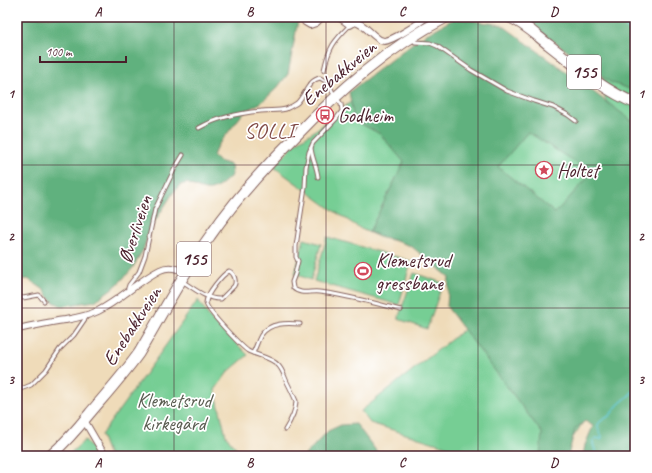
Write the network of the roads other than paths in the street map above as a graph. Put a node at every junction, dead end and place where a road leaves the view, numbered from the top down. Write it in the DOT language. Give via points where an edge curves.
graph roads {
  1 [pos="304,17"];
  2 [pos="322,17"];
  3 [pos="339,17"];
  4 [pos="426,17"];
  5 [pos="447,17"];
  6 [pos="509,17"];
  7 [pos="350,25"];
  8 [pos="412,38"];
  9 [pos="324,70"];
  10 [pos="336,96"];
  11 [pos="635,103"];
  12 [pos="576,121"];
  13 [pos="199,128"];
  14 [pos="311,146"];
  15 [pos="183,155"];
  16 [pos="318,177"];
  17 [pos="184,277"];
  18 [pos="129,290"];
  19 [pos="17,296"];
  20 [pos="208,296"];
  21 [pos="44,302"];
  22 [pos="401,310"];
  23 [pos="88,315"];
  24 [pos="300,324"];
  25 [pos="17,329"];
  26 [pos="253,353"];
  27 [pos="17,390"];
  28 [pos="84,420"];
  29 [pos="285,430"];
  30 [pos="50,456"];
  31 [pos="105,456"];
  1 -- 2 [label="street" via="305,22 310,25"];
  3 -- 7 [label="street"];
  4 -- 7 [label="street" via="384,41 358,23"];
  5 -- 8 [label="main road, Enebakkveien / 155"];
  6 -- 11 [label="main road, 155" via="612,92"];
  7 -- 9 [label="lane" via="331,46"];
  8 -- 10 [label="main road, Enebakkveien / 155" via="368,69"];
  8 -- 12 [label="lane" via="416,42 437,46 507,91 553,107"];
  10 -- 13 [label="lane" via="327,82 317,79 308,86 298,102 286,109 228,116"];
  10 -- 14 [label="lane" via="342,111"];
  10 -- 17 [label="main road, Enebakkveien / 155" via="285,147 224,215"];
  14 -- 16 [label="lane"];
  14 -- 22 [label="lane" via="306,167 296,246 298,261 292,282 293,288 296,291 364,300"];
  15 -- 18 [label="lane, Øverliveien" via="155,209 145,256 139,272 129,285"];
  17 -- 18 [label="street, Øverliveien" via="182,270 163,269"];
  17 -- 20 [label="lane"];
  17 -- 28 [label="main road, Enebakkveien / 155" via="139,353"];
  18 -- 23 [label="street, Øverliveien" via="102,309"];
  19 -- 21 [label="lane" via="25,298 39,295"];
  20 -- 20 [label="lane" via="220,299 234,286 236,280 229,271"];
  20 -- 26 [label="lane" via="206,303 210,311 238,343"];
  23 -- 25 [label="street, Øverliveien"];
  23 -- 27 [label="lane" via="46,370 31,385"];
  24 -- 26 [label="lane" via="272,326 261,335"];
  26 -- 29 [label="lane" via="278,365 294,396 296,406"];
  28 -- 30 [label="main road, Enebakkveien / 155"];
  28 -- 31 [label="street"];
}
